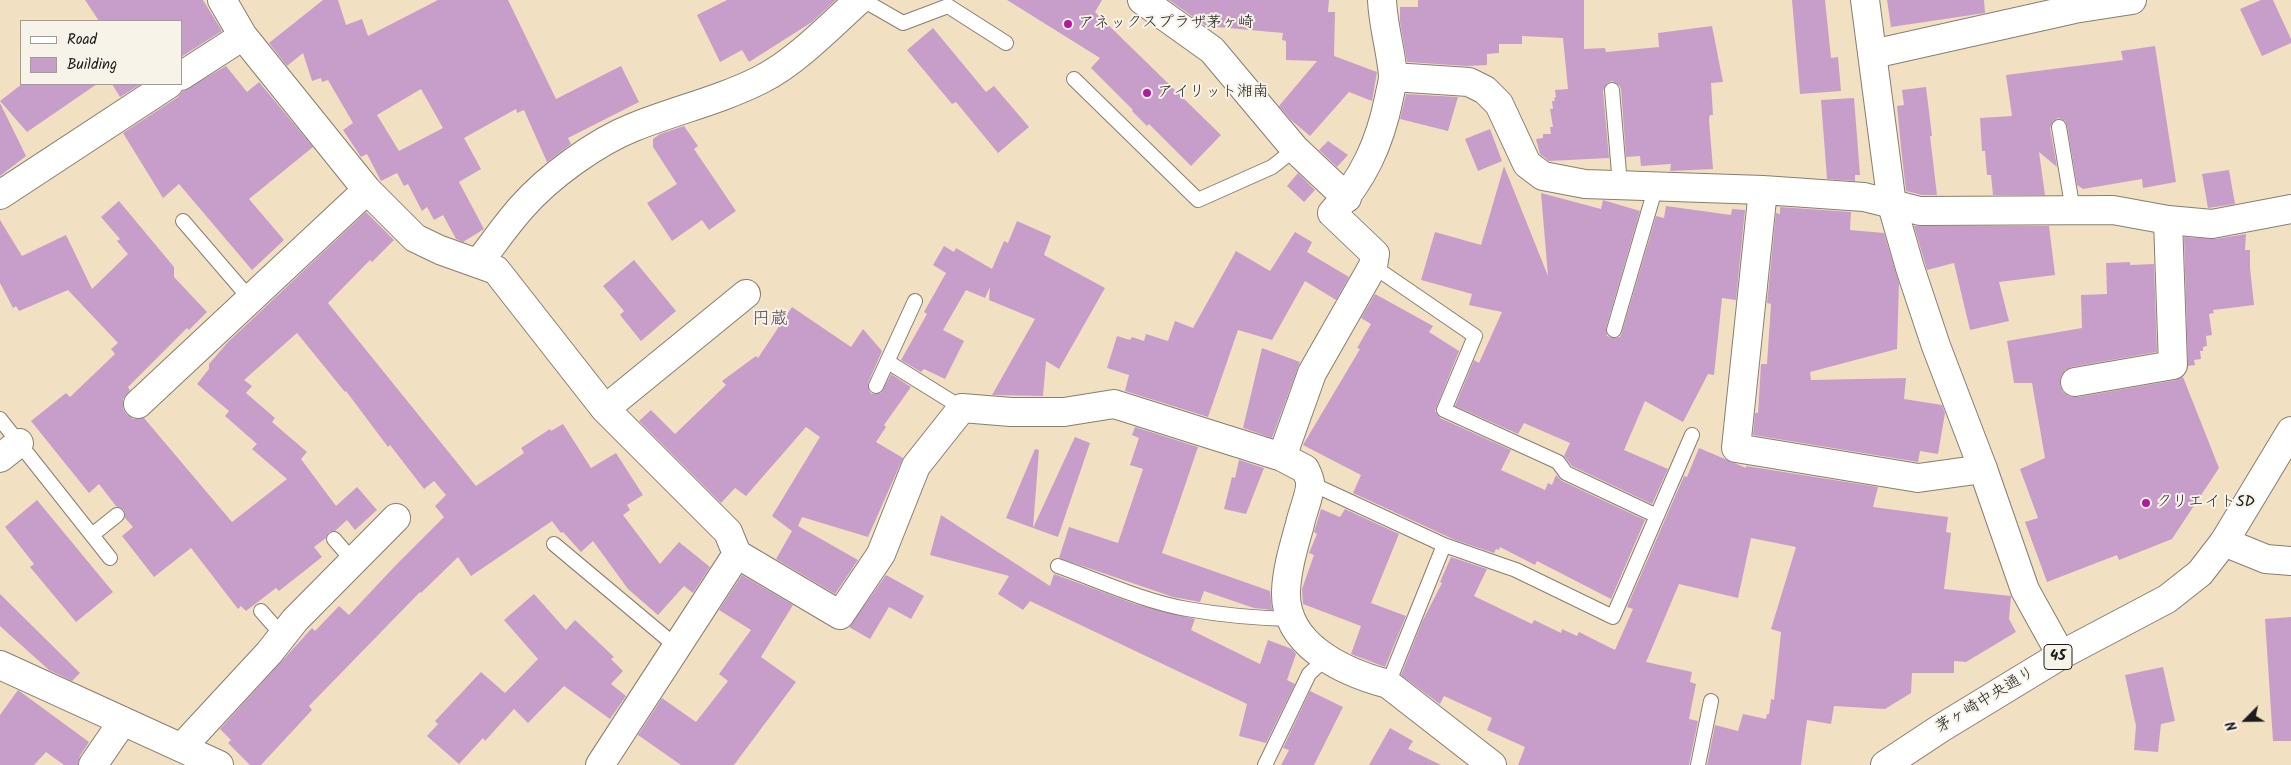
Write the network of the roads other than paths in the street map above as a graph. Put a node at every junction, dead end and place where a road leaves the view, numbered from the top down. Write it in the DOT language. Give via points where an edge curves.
graph roads {
  1 [pos="222,0"];
  2 [pos="859,0"];
  3 [pos="863,0"];
  4 [pos="1142,0"];
  5 [pos="1382,0"];
  6 [pos="1865,0"];
  7 [pos="2132,0"];
  8 [pos="1166,8"];
  9 [pos="244,36"];
  10 [pos="1006,43"];
  11 [pos="1873,54"];
  12 [pos="182,75"];
  13 [pos="1393,77"];
  14 [pos="1074,79"];
  15 [pos="167,85"];
  16 [pos="1612,90"];
  17 [pos="2059,127"];
  18 [pos="1295,149"];
  19 [pos="1620,185"];
  20 [pos="1656,186"];
  21 [pos="367,190"];
  22 [pos="1763,190"];
  23 [pos="0,195"];
  24 [pos="1347,198"];
  25 [pos="1892,205"];
  26 [pos="2291,209"];
  27 [pos="2073,211"];
  28 [pos="184,220"];
  29 [pos="2168,220"];
  30 [pos="479,262"];
  31 [pos="1373,266"];
  32 [pos="746,294"];
  33 [pos="251,300"];
  34 [pos="915,301"];
  35 [pos="1614,330"];
  36 [pos="888,362"];
  37 [pos="2075,382"];
  38 [pos="876,386"];
  39 [pos="138,404"];
  40 [pos="604,408"];
  41 [pos="962,408"];
  42 [pos="0,419"];
  43 [pos="2291,431"];
  44 [pos="1692,435"];
  45 [pos="10,451"];
  46 [pos="1282,458"];
  47 [pos="1983,468"];
  48 [pos="1310,483"];
  49 [pos="117,515"];
  50 [pos="1657,516"];
  51 [pos="396,518"];
  52 [pos="92,535"];
  53 [pos="334,539"];
  54 [pos="2224,542"];
  55 [pos="554,544"];
  56 [pos="1444,544"];
  57 [pos="737,554"];
  58 [pos="110,558"];
  59 [pos="352,561"];
  60 [pos="2291,561"];
  61 [pos="1058,566"];
  62 [pos="261,611"];
  63 [pos="1290,619"];
  64 [pos="283,636"];
  65 [pos="677,647"];
  66 [pos="2061,655"];
  67 [pos="1326,658"];
  68 [pos="4,673"];
  69 [pos="1388,684"];
  70 [pos="1711,701"];
  71 [pos="123,721"];
  72 [pos="182,747"];
  73 [pos="210,763"];
  74 [pos="93,765"];
  75 [pos="600,765"];
  76 [pos="1265,765"];
  77 [pos="1492,765"];
  78 [pos="1698,765"];
  79 [pos="1885,765"];
  1 -- 9 [label="street"];
  2 -- 30 [label="street" via="800,52 763,78 632,128 594,148 548,182 521,208"];
  3 -- 10 [label="lane" via="903,23 948,6"];
  4 -- 8 [label="street"];
  5 -- 13 [label="street"];
  6 -- 11 [label="street"];
  7 -- 11 [label="street" via="2074,9"];
  8 -- 18 [label="street" via="1212,50"];
  9 -- 12 [label="street"];
  9 -- 21 [label="street"];
  11 -- 25 [label="street"];
  13 -- 19 [label="street" via="1469,82 1485,90 1499,104 1527,164 1543,176 1585,184"];
  13 -- 24 [label="street" via="1383,129"];
  14 -- 18 [label="lane" via="1198,200 1272,167"];
  15 -- 23 [label="street"];
  16 -- 19 [label="lane"];
  17 -- 27 [label="lane"];
  18 -- 24 [label="street"];
  19 -- 20 [label="street"];
  20 -- 22 [label="street"];
  20 -- 35 [label="lane"];
  21 -- 30 [label="street" via="415,238"];
  21 -- 33 [label="street"];
  22 -- 25 [label="street" via="1864,197"];
  22 -- 47 [label="street" via="1736,448 1918,478"];
  24 -- 31 [label="street" via="1332,213 1375,254"];
  25 -- 27 [label="street" via="1920,211"];
  25 -- 47 [label="street" via="1936,346"];
  26 -- 29 [label="street" via="2212,224"];
  27 -- 29 [label="street" via="2113,210"];
  28 -- 33 [label="lane"];
  29 -- 37 [label="street" via="2173,365"];
  30 -- 40 [label="street" via="496,270"];
  31 -- 46 [label="street" via="1312,373"];
  31 -- 50 [label="lane" via="1475,336 1444,410 1558,462 1566,473"];
  32 -- 40 [label="street"];
  33 -- 39 [label="street"];
  34 -- 36 [label="lane"];
  36 -- 38 [label="lane"];
  36 -- 41 [label="lane"];
  40 -- 57 [label="street" via="728,532"];
  41 -- 46 [label="street" via="1064,412 1114,404"];
  41 -- 57 [label="street" via="916,466 881,554 840,615"];
  42 -- 45 [label="lane"];
  43 -- 54 [label="street, 茅ヶ崎中央通り / 45"];
  44 -- 50 [label="lane"];
  45 -- 52 [label="lane"];
  46 -- 48 [label="street" via="1305,469"];
  47 -- 66 [label="street" via="2026,590"];
  48 -- 56 [label="lane"];
  48 -- 63 [label="street" via="1289,564 1286,593"];
  49 -- 52 [label="lane"];
  50 -- 56 [label="lane" via="1613,617 1516,570"];
  51 -- 59 [label="street"];
  52 -- 58 [label="lane"];
  53 -- 59 [label="lane"];
  54 -- 60 [label="street" via="2266,559"];
  54 -- 66 [label="street, 茅ヶ崎中央通り / 45" via="2200,573 2168,599"];
  55 -- 65 [label="lane"];
  56 -- 69 [label="lane"];
  57 -- 65 [label="street"];
  59 -- 64 [label="street"];
  61 -- 63 [label="lane" via="1186,609"];
  62 -- 64 [label="lane"];
  63 -- 67 [label="street" via="1301,639"];
  64 -- 72 [label="street"];
  65 -- 75 [label="street"];
  66 -- 79 [label="street, 茅ヶ崎中央通り / 45"];
  67 -- 69 [label="street" via="1367,678"];
  67 -- 76 [label="lane" via="1309,674"];
  68 -- 71 [label="street"];
  69 -- 77 [label="street"];
  70 -- 78 [label="lane"];
  71 -- 72 [label="street"];
  71 -- 74 [label="street"];
  72 -- 73 [label="street"];
}
